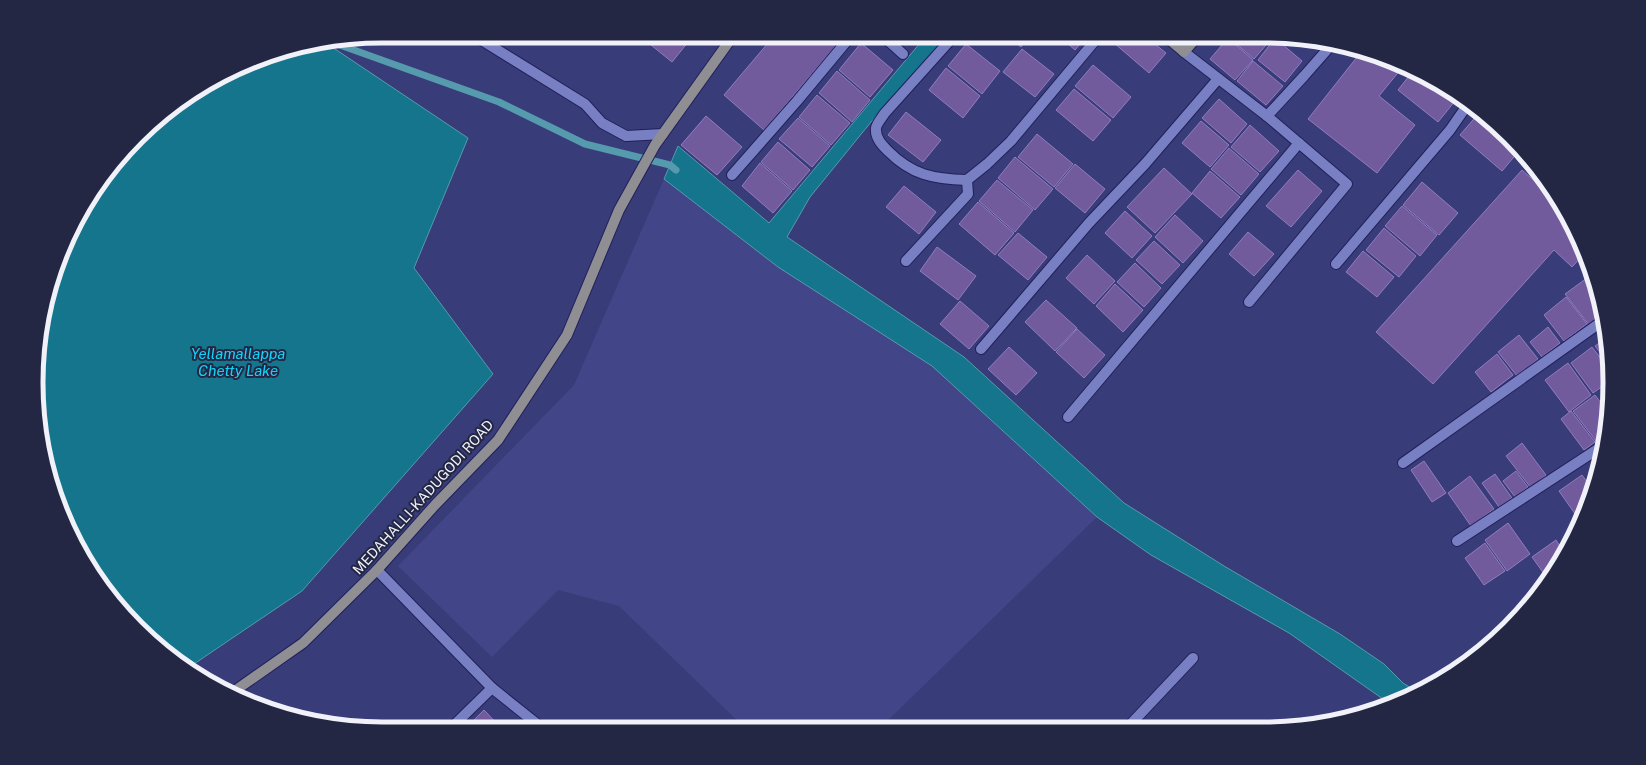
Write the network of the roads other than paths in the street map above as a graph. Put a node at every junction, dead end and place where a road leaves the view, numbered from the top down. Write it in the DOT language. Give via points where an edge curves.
graph roads {
  1 [pos="487,43"];
  2 [pos="728,43"];
  3 [pos="845,43"];
  4 [pos="891,43"];
  5 [pos="948,43"];
  6 [pos="1093,43"];
  7 [pos="1173,43"];
  8 [pos="1192,43"];
  9 [pos="1327,50"];
  10 [pos="1184,52"];
  11 [pos="903,54"];
  12 [pos="1218,79"];
  13 [pos="1465,109"];
  14 [pos="1267,116"];
  15 [pos="663,134"];
  16 [pos="1299,144"];
  17 [pos="732,175"];
  18 [pos="967,180"];
  19 [pos="906,261"];
  20 [pos="1336,264"];
  21 [pos="1249,302"];
  22 [pos="1598,325"];
  23 [pos="981,349"];
  24 [pos="1068,417"];
  25 [pos="1596,450"];
  26 [pos="1403,463"];
  27 [pos="1457,541"];
  28 [pos="377,570"];
  29 [pos="1194,658"];
  30 [pos="492,688"];
  31 [pos="237,689"];
  32 [pos="457,722"];
  33 [pos="534,722"];
  34 [pos="1135,722"];
  1 -- 15 [label="street" via="585,104 602,123 626,136"];
  2 -- 15 [label="street, MEDAHALLI-KADUGODI ROAD"];
  3 -- 17 [label="street"];
  4 -- 11 [label="street"];
  5 -- 18 [label="street" via="884,114 876,127 879,142 912,171 931,177"];
  6 -- 18 [label="street" via="1011,141"];
  7 -- 10 [label="street"];
  8 -- 10 [label="street"];
  9 -- 14 [label="street"];
  10 -- 12 [label="street"];
  12 -- 14 [label="street"];
  12 -- 23 [label="street"];
  13 -- 20 [label="street" via="1450,130"];
  14 -- 16 [label="street"];
  15 -- 28 [label="street, MEDAHALLI-KADUGODI ROAD" via="618,210 567,335 498,440"];
  16 -- 21 [label="street" via="1347,184"];
  16 -- 24 [label="street"];
  18 -- 19 [label="street" via="968,194"];
  22 -- 26 [label="street"];
  25 -- 27 [label="street"];
  28 -- 30 [label="street"];
  28 -- 31 [label="street, MEDAHALLI-KADUGODI ROAD" via="303,642"];
  29 -- 34 [label="street"];
  30 -- 32 [label="street"];
  30 -- 33 [label="street"];
}
